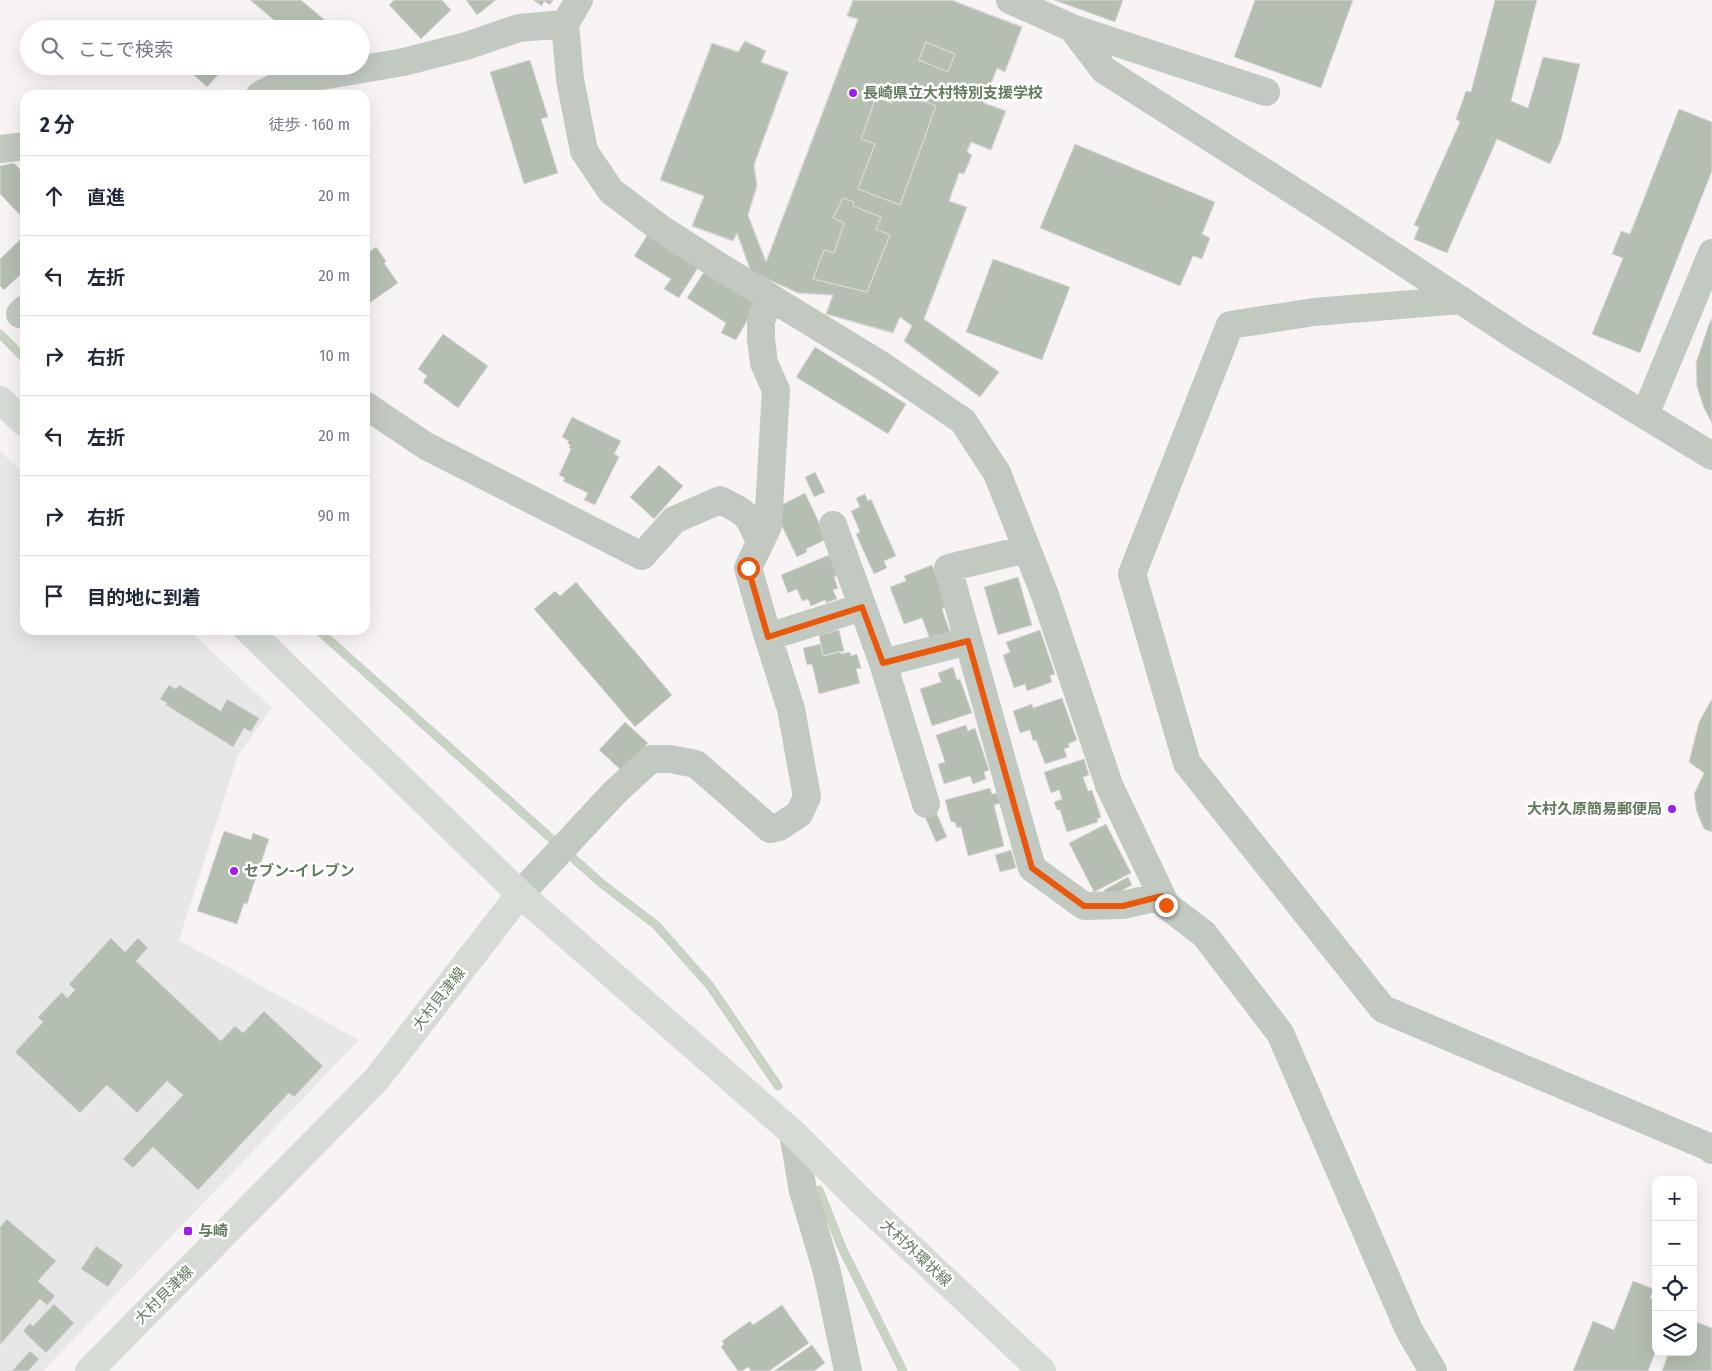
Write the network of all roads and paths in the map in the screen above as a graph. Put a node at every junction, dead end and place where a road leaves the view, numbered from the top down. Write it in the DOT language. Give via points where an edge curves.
graph roads {
  1 [pos="579,0"];
  2 [pos="1010,0"];
  3 [pos="565,24"];
  4 [pos="1072,28"];
  5 [pos="370,68"];
  6 [pos="327,75"];
  7 [pos="270,90"];
  8 [pos="1266,92"];
  9 [pos="20,147"];
  10 [pos="0,149"];
  11 [pos="1712,253"];
  12 [pos="771,298"];
  13 [pos="1461,300"];
  14 [pos="0,400"];
  15 [pos="370,408"];
  16 [pos="1645,415"];
  17 [pos="20,418"];
  18 [pos="1712,456"];
  19 [pos="833,525"];
  20 [pos="760,542"];
  21 [pos="1027,549"];
  22 [pos="862,607"];
  23 [pos="253,635"];
  24 [pos="768,637"];
  25 [pos="968,641"];
  26 [pos="883,663"];
  27 [pos="926,804"];
  28 [pos="520,894"];
  29 [pos="1162,896"];
  30 [pos="793,1133"];
  31 [pos="1712,1150"];
  32 [pos="89,1371"];
  33 [pos="848,1371"];
  34 [pos="1042,1371"];
  35 [pos="1433,1371"];
  1 -- 3 [label="street"];
  2 -- 4 [label="street"];
  3 -- 5 [label="street" via="519,28 466,46"];
  3 -- 12 [label="street" via="570,79 584,151 611,191 660,228"];
  4 -- 8 [label="street"];
  4 -- 13 [label="street" via="1104,70"];
  6 -- 7 [label="street" via="286,82"];
  9 -- 10 [label="street"];
  11 -- 16 [label="street"];
  12 -- 20 [label="street" via="761,320 761,339 764,363 776,390 768,526"];
  12 -- 21 [label="street" via="881,365 963,421 997,472"];
  13 -- 16 [label="street"];
  13 -- 31 [label="street" via="1314,312 1230,325 1132,574 1184,754 1187,763 1383,1009"];
  14 -- 17 [label="main road"];
  15 -- 20 [label="street" via="426,446 642,556 674,520 720,500 741,510 751,520"];
  16 -- 18 [label="street"];
  19 -- 22 [label="street"];
  20 -- 24 [label="street" via="748,568"];
  21 -- 25 [label="street" via="948,568"];
  21 -- 29 [label="street" via="1109,785"];
  22 -- 24 [label="street"];
  22 -- 26 [label="street"];
  23 -- 28 [label="main road"];
  24 -- 28 [label="street" via="791,710 799,750 807,797 799,814 770,829 696,764 651,758"];
  25 -- 26 [label="street"];
  25 -- 29 [label="street" via="1032,868 1084,906 1123,906"];
  26 -- 27 [label="street"];
  28 -- 30 [label="main road, 大村外環状線"];
  28 -- 32 [label="main road, 大村貝津線" via="376,1080"];
  29 -- 35 [label="street" via="1166,905 1204,934 1280,1033 1409,1330"];
  30 -- 33 [label="street" via="803,1191 827,1272"];
  30 -- 34 [label="main road, 大村外環状線"];
}
